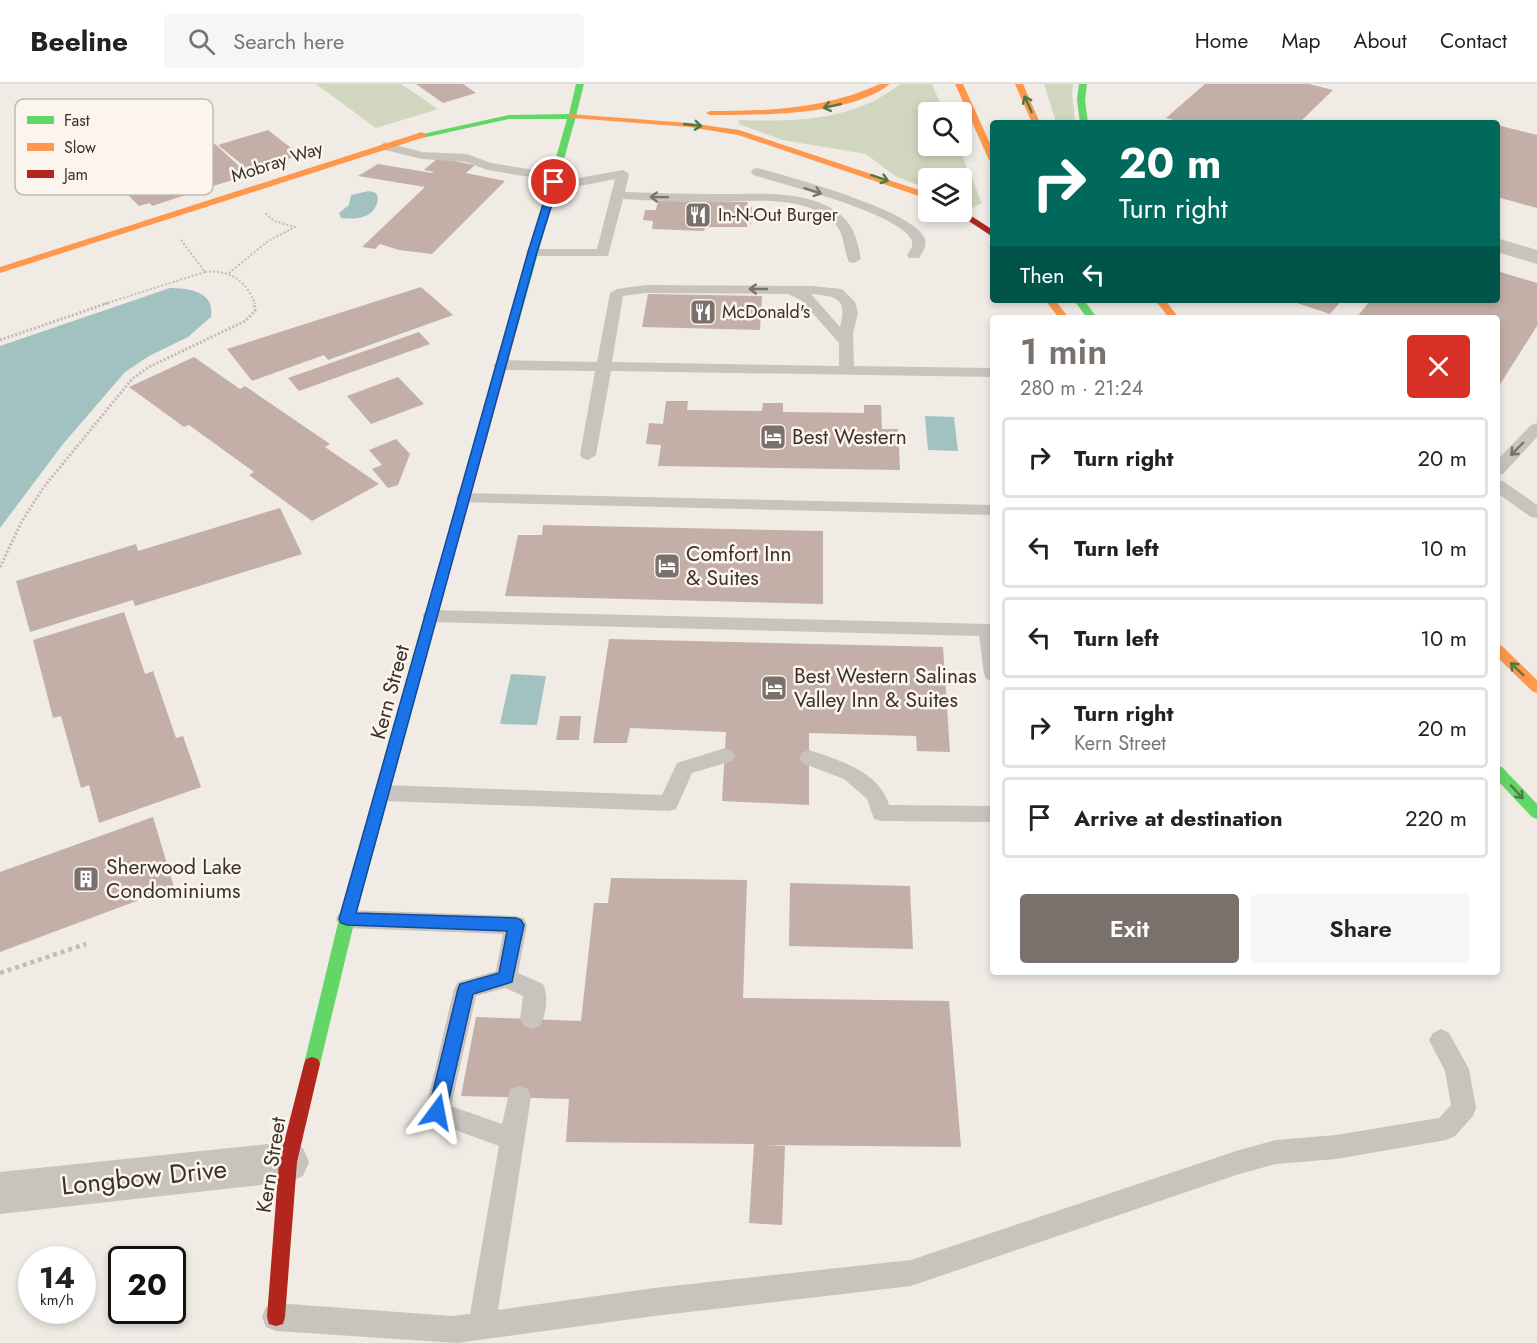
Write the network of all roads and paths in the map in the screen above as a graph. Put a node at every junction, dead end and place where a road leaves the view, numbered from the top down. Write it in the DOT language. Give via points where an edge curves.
graph roads {
  1 [pos="580,84"];
  2 [pos="886,84"];
  3 [pos="959,84"];
  4 [pos="1019,84"];
  5 [pos="1083,84"];
  6 [pos="572,116"];
  7 [pos="1035,120"];
  8 [pos="1084,120"];
  9 [pos="385,146"];
  10 [pos="990,153"];
  11 [pos="487,166"];
  12 [pos="472,168"];
  13 [pos="757,172"];
  14 [pos="555,180"];
  15 [pos="243,192"];
  16 [pos="918,193"];
  17 [pos="618,195"];
  18 [pos="160,218"];
  19 [pos="972,220"];
  20 [pos="990,232"];
  21 [pos="1500,246"];
  22 [pos="532,252"];
  23 [pos="914,255"];
  24 [pos="1537,257"];
  25 [pos="854,259"];
  26 [pos="0,270"];
  27 [pos="205,272"];
  28 [pos="229,273"];
  29 [pos="789,289"];
  30 [pos="1052,303"];
  31 [pos="1162,303"];
  32 [pos="1062,315"];
  33 [pos="1172,315"];
  34 [pos="0,340"];
  35 [pos="846,342"];
  36 [pos="501,365"];
  37 [pos="603,366"];
  38 [pos="847,370"];
  39 [pos="990,373"];
  40 [pos="1537,428"];
  41 [pos="588,454"];
  42 [pos="1500,467"];
  43 [pos="1500,487"];
  44 [pos="464,498"];
  45 [pos="990,510"];
  46 [pos="1537,513"];
  47 [pos="0,567"];
  48 [pos="431,616"];
  49 [pos="990,648"];
  50 [pos="1500,652"];
  51 [pos="1537,688"];
  52 [pos="725,756"];
  53 [pos="809,758"];
  54 [pos="1500,774"];
  55 [pos="384,793"];
  56 [pos="1537,813"];
  57 [pos="990,814"];
  58 [pos="347,919"];
  59 [pos="86,944"];
  60 [pos="0,973"];
  61 [pos="506,978"];
  62 [pos="532,1019"];
  63 [pos="1441,1040"];
  64 [pos="519,1097"];
  65 [pos="512,1139"];
  66 [pos="288,1162"];
  67 [pos="0,1193"];
  68 [pos="276,1317"];
  69 [pos="482,1326"];
  1 -- 6 [label="main road, Kern Street"];
  2 -- 6 [label="main road, one-way" via="859,98 813,110 621,111"];
  3 -- 10 [label="main road"];
  7 -- 4 [label="main road, one-way"];
  5 -- 8 [label="main road"];
  6 -- 9 [label="main road, Mobray Way" via="489,119"];
  6 -- 14 [label="main road, Kern Street"];
  6 -- 16 [label="main road, one-way" via="739,133"];
  9 -- 11 [label="lane" via="431,158 438,154 479,161"];
  9 -- 15 [label="main road, Mobray Way"];
  11 -- 12 [label="lane"];
  11 -- 14 [label="lane"];
  13 -- 23 [label="lane, one-way" via="905,223 919,238"];
  14 -- 17 [label="lane" via="579,182 623,174"];
  14 -- 22 [label="main road, Kern Street"];
  15 -- 18 [label="main road, Mobray Way"];
  15 -- 28 [label="path" via="274,221 295,227 256,248"];
  17 -- 22 [label="lane" via="603,253"];
  25 -- 17 [label="lane, one-way" via="848,232 836,218 817,207 765,199"];
  18 -- 26 [label="main road, Mobray Way"];
  18 -- 27 [label="path"];
  19 -- 20 [label="main road"];
  21 -- 24 [label="street"];
  22 -- 36 [label="main road, Kern Street"];
  27 -- 28 [label="path"];
  27 -- 34 [label="path"];
  28 -- 47 [label="path" via="249,292 256,307 253,315 132,379 36,498"];
  29 -- 35 [label="lane" via="806,297"];
  29 -- 35 [label="lane" via="837,292 848,302 851,313"];
  29 -- 37 [label="lane, one-way" via="645,289 617,293"];
  30 -- 32 [label="main road"];
  31 -- 33 [label="main road"];
  35 -- 38 [label="lane"];
  36 -- 37 [label="lane"];
  36 -- 44 [label="main road, Kern Street"];
  37 -- 38 [label="lane"];
  37 -- 41 [label="lane"];
  38 -- 39 [label="lane"];
  40 -- 42 [label="lane, one-way"];
  43 -- 46 [label="lane"];
  44 -- 45 [label="lane"];
  44 -- 48 [label="main road, Kern Street"];
  48 -- 49 [label="lane" via="988,630"];
  48 -- 55 [label="main road, Kern Street"];
  51 -- 50 [label="main road, one-way"];
  52 -- 55 [label="lane" via="684,768 669,803"];
  53 -- 57 [label="lane" via="851,774 876,795 881,813"];
  54 -- 56 [label="main road, one-way"];
  55 -- 58 [label="main road, Kern Street"];
  58 -- 61 [label="lane" via="516,925"];
  58 -- 66 [label="main road, Kern Street"];
  59 -- 60 [label="path"];
  61 -- 62 [label="lane" via="535,992"];
  61 -- 65 [label="lane" via="466,989 437,1112"];
  63 -- 69 [label="lane" via="1457,1070 1464,1108 1446,1128 1336,1147 1276,1152 1239,1162 911,1273"];
  64 -- 65 [label="lane"];
  65 -- 69 [label="lane"];
  66 -- 67 [label="street, Longbow Drive"];
  66 -- 68 [label="main road, Kern Street"];
  68 -- 69 [label="lane" via="452,1330"];
}
